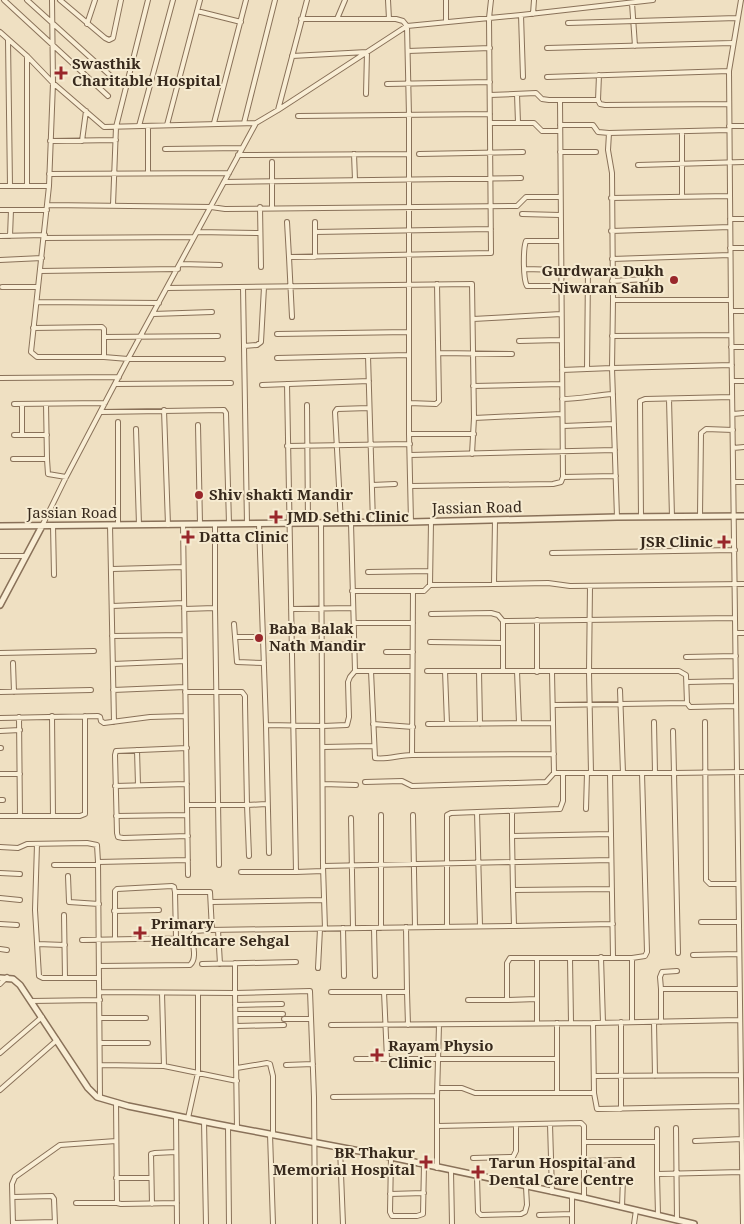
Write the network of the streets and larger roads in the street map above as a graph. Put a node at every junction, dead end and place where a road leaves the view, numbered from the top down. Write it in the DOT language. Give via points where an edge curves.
graph roads {
  1 [pos="4,0"];
  2 [pos="28,0"];
  3 [pos="52,0"];
  4 [pos="60,0"];
  5 [pos="94,0"];
  6 [pos="122,0"];
  7 [pos="148,0"];
  8 [pos="173,0"];
  9 [pos="200,0"];
  10 [pos="246,0"];
  11 [pos="275,0"];
  12 [pos="307,0"];
  13 [pos="344,0"];
  14 [pos="388,0"];
  15 [pos="446,0"];
  16 [pos="491,0"];
  17 [pos="534,0"];
  18 [pos="652,0"];
  19 [pos="740,0"];
  20 [pos="632,2"];
  21 [pos="197,11"];
  22 [pos="533,14"];
  23 [pos="521,16"];
  24 [pos="489,18"];
  25 [pos="737,18"];
  26 [pos="337,19"];
  27 [pos="389,19"];
  28 [pos="301,20"];
  29 [pos="633,21"];
  30 [pos="241,22"];
  31 [pos="446,22"];
  32 [pos="52,23"];
  33 [pos="568,23"];
  34 [pos="88,24"];
  35 [pos="407,26"];
  36 [pos="0,32"];
  37 [pos="8,40"];
  38 [pos="732,43"];
  39 [pos="53,46"];
  40 [pos="635,46"];
  41 [pos="490,48"];
  42 [pos="547,48"];
  43 [pos="408,51"];
  44 [pos="367,52"];
  45 [pos="27,56"];
  46 [pos="292,56"];
  47 [pos="729,71"];
  48 [pos="599,75"];
  49 [pos="523,77"];
  50 [pos="547,77"];
  51 [pos="113,78"];
  52 [pos="490,82"];
  53 [pos="53,83"];
  54 [pos="387,84"];
  55 [pos="408,84"];
  56 [pos="366,94"];
  57 [pos="517,94"];
  58 [pos="490,95"];
  59 [pos="108,96"];
  60 [pos="560,100"];
  61 [pos="598,100"];
  62 [pos="729,104"];
  63 [pos="278,110"];
  64 [pos="86,111"];
  65 [pos="490,114"];
  66 [pos="298,116"];
  67 [pos="409,116"];
  68 [pos="214,123"];
  69 [pos="244,123"];
  70 [pos="256,123"];
  71 [pos="490,123"];
  72 [pos="518,123"];
  73 [pos="166,125"];
  74 [pos="560,125"];
  75 [pos="139,126"];
  76 [pos="744,126"];
  77 [pos="116,127"];
  78 [pos="729,128"];
  79 [pos="148,129"];
  80 [pos="560,131"];
  81 [pos="682,132"];
  82 [pos="609,134"];
  83 [pos="116,140"];
  84 [pos="50,141"];
  85 [pos="82,141"];
  86 [pos="242,148"];
  87 [pos="165,149"];
  88 [pos="490,152"];
  89 [pos="523,152"];
  90 [pos="560,152"];
  91 [pos="596,152"];
  92 [pos="354,154"];
  93 [pos="409,154"];
  94 [pos="419,154"];
  95 [pos="238,155"];
  96 [pos="272,162"];
  97 [pos="729,162"];
  98 [pos="744,162"];
  99 [pos="682,164"];
  100 [pos="638,165"];
  101 [pos="148,173"];
  102 [pos="229,173"];
  103 [pos="49,174"];
  104 [pos="114,174"];
  105 [pos="490,178"];
  106 [pos="521,178"];
  107 [pos="409,179"];
  108 [pos="355,180"];
  109 [pos="272,181"];
  110 [pos="224,182"];
  111 [pos="0,186"];
  112 [pos="10,186"];
  113 [pos="27,186"];
  114 [pos="49,186"];
  115 [pos="730,196"];
  116 [pos="560,197"];
  117 [pos="682,197"];
  118 [pos="611,198"];
  119 [pos="113,205"];
  120 [pos="211,206"];
  121 [pos="490,206"];
  122 [pos="260,207"];
  123 [pos="272,207"];
  124 [pos="409,207"];
  125 [pos="47,208"];
  126 [pos="0,210"];
  127 [pos="11,210"];
  128 [pos="522,214"];
  129 [pos="560,215"];
  130 [pos="730,219"];
  131 [pos="744,219"];
  132 [pos="287,222"];
  133 [pos="315,222"];
  134 [pos="730,227"];
  135 [pos="409,230"];
  136 [pos="491,230"];
  137 [pos="611,231"];
  138 [pos="197,232"];
  139 [pos="315,232"];
  140 [pos="260,233"];
  141 [pos="0,236"];
  142 [pos="10,236"];
  143 [pos="44,237"];
  144 [pos="194,237"];
  145 [pos="561,241"];
  146 [pos="730,248"];
  147 [pos="744,248"];
  148 [pos="409,255"];
  149 [pos="730,255"];
  150 [pos="289,257"];
  151 [pos="315,257"];
  152 [pos="42,258"];
  153 [pos="612,259"];
  154 [pos="0,260"];
  155 [pos="180,264"];
  156 [pos="220,265"];
  157 [pos="261,267"];
  158 [pos="178,268"];
  159 [pos="525,270"];
  160 [pos="561,270"];
  161 [pos="40,271"];
  162 [pos="588,272"];
  163 [pos="646,279"];
  164 [pos="612,281"];
  165 [pos="409,284"];
  166 [pos="437,284"];
  167 [pos="38,286"];
  168 [pos="291,286"];
  169 [pos="561,286"];
  170 [pos="2,287"];
  171 [pos="243,287"];
  172 [pos="264,287"];
  173 [pos="167,288"];
  174 [pos="612,300"];
  175 [pos="731,300"];
  176 [pos="37,302"];
  177 [pos="159,303"];
  178 [pos="744,311"];
  179 [pos="212,312"];
  180 [pos="731,312"];
  181 [pos="153,314"];
  182 [pos="561,314"];
  183 [pos="292,317"];
  184 [pos="472,319"];
  185 [pos="33,328"];
  186 [pos="409,332"];
  187 [pos="277,334"];
  188 [pos="731,335"];
  189 [pos="218,336"];
  190 [pos="612,336"];
  191 [pos="104,337"];
  192 [pos="141,337"];
  193 [pos="561,340"];
  194 [pos="519,341"];
  195 [pos="244,346"];
  196 [pos="732,347"];
  197 [pos="744,347"];
  198 [pos="439,353"];
  199 [pos="472,353"];
  200 [pos="512,354"];
  201 [pos="409,355"];
  202 [pos="368,356"];
  203 [pos="104,357"];
  204 [pos="277,358"];
  205 [pos="128,359"];
  206 [pos="222,359"];
  207 [pos="732,365"];
  208 [pos="612,368"];
  209 [pos="587,369"];
  210 [pos="562,370"];
  211 [pos="119,377"];
  212 [pos="0,378"];
  213 [pos="369,381"];
  214 [pos="732,381"];
  215 [pos="744,381"];
  216 [pos="231,383"];
  217 [pos="116,384"];
  218 [pos="287,384"];
  219 [pos="562,384"];
  220 [pos="262,386"];
  221 [pos="473,386"];
  222 [pos="613,394"];
  223 [pos="732,397"];
  224 [pos="669,399"];
  225 [pos="562,400"];
  226 [pos="105,403"];
  227 [pos="409,403"];
  228 [pos="14,404"];
  229 [pos="22,404"];
  230 [pos="46,404"];
  231 [pos="307,405"];
  232 [pos="370,408"];
  233 [pos="164,410"];
  234 [pos="101,412"];
  235 [pos="744,413"];
  236 [pos="562,414"];
  237 [pos="733,414"];
  238 [pos="474,418"];
  239 [pos="118,422"];
  240 [pos="614,424"];
  241 [pos="198,425"];
  242 [pos="562,426"];
  243 [pos="136,429"];
  244 [pos="733,430"];
  245 [pos="47,434"];
  246 [pos="409,434"];
  247 [pos="474,434"];
  248 [pos="14,435"];
  249 [pos="22,435"];
  250 [pos="371,444"];
  251 [pos="410,444"];
  252 [pos="337,445"];
  253 [pos="288,446"];
  254 [pos="308,446"];
  255 [pos="733,448"];
  256 [pos="744,448"];
  257 [pos="615,450"];
  258 [pos="562,451"];
  259 [pos="472,454"];
  260 [pos="410,455"];
  261 [pos="13,459"];
  262 [pos="47,459"];
  263 [pos="616,476"];
  264 [pos="66,477"];
  265 [pos="563,477"];
  266 [pos="734,482"];
  267 [pos="744,482"];
  268 [pos="395,484"];
  269 [pos="372,485"];
  270 [pos="411,486"];
  271 [pos="641,516"];
  272 [pos="700,516"];
  273 [pos="735,516"];
  274 [pos="744,516"];
  275 [pos="617,517"];
  276 [pos="672,517"];
  277 [pos="495,520"];
  278 [pos="411,522"];
  279 [pos="431,522"];
  280 [pos="308,523"];
  281 [pos="321,523"];
  282 [pos="340,523"];
  283 [pos="351,523"];
  284 [pos="373,523"];
  285 [pos="168,524"];
  286 [pos="183,524"];
  287 [pos="200,524"];
  288 [pos="215,524"];
  289 [pos="229,524"];
  290 [pos="246,524"];
  291 [pos="259,524"];
  292 [pos="290,524"];
  293 [pos="110,525"];
  294 [pos="118,525"];
  295 [pos="139,525"];
  296 [pos="0,526"];
  297 [pos="42,526"];
  298 [pos="54,526"];
  299 [pos="735,550"];
  300 [pos="552,553"];
  301 [pos="0,556"];
  302 [pos="26,556"];
  303 [pos="183,567"];
  304 [pos="112,569"];
  305 [pos="430,571"];
  306 [pos="368,572"];
  307 [pos="54,575"];
  308 [pos="494,584"];
  309 [pos="735,584"];
  310 [pos="744,584"];
  311 [pos="430,585"];
  312 [pos="590,586"];
  313 [pos="352,591"];
  314 [pos="413,591"];
  315 [pos="184,604"];
  316 [pos="0,605"];
  317 [pos="112,606"];
  318 [pos="215,608"];
  319 [pos="353,608"];
  320 [pos="184,609"];
  321 [pos="291,609"];
  322 [pos="322,609"];
  323 [pos="431,614"];
  324 [pos="735,618"];
  325 [pos="503,620"];
  326 [pos="537,620"];
  327 [pos="589,620"];
  328 [pos="354,623"];
  329 [pos="413,623"];
  330 [pos="234,624"];
  331 [pos="736,633"];
  332 [pos="744,633"];
  333 [pos="184,635"];
  334 [pos="112,636"];
  335 [pos="263,637"];
  336 [pos="235,638"];
  337 [pos="430,642"];
  338 [pos="503,643"];
  339 [pos="322,644"];
  340 [pos="354,645"];
  341 [pos="94,651"];
  342 [pos="386,652"];
  343 [pos="412,652"];
  344 [pos="0,653"];
  345 [pos="736,656"];
  346 [pos="686,657"];
  347 [pos="185,661"];
  348 [pos="13,663"];
  349 [pos="264,663"];
  350 [pos="113,664"];
  351 [pos="355,671"];
  352 [pos="371,671"];
  353 [pos="412,671"];
  354 [pos="426,671"];
  355 [pos="446,671"];
  356 [pos="479,671"];
  357 [pos="503,671"];
  358 [pos="517,672"];
  359 [pos="538,672"];
  360 [pos="552,672"];
  361 [pos="588,672"];
  362 [pos="736,681"];
  363 [pos="687,682"];
  364 [pos="91,690"];
  365 [pos="113,690"];
  366 [pos="185,690"];
  367 [pos="620,690"];
  368 [pos="217,691"];
  369 [pos="0,692"];
  370 [pos="14,692"];
  371 [pos="686,703"];
  372 [pos="589,704"];
  373 [pos="621,704"];
  374 [pos="553,705"];
  375 [pos="736,706"];
  376 [pos="52,716"];
  377 [pos="85,716"];
  378 [pos="185,716"];
  379 [pos="19,717"];
  380 [pos="0,718"];
  381 [pos="114,722"];
  382 [pos="654,722"];
  383 [pos="705,722"];
  384 [pos="519,723"];
  385 [pos="553,723"];
  386 [pos="373,724"];
  387 [pos="428,724"];
  388 [pos="447,724"];
  389 [pos="480,724"];
  390 [pos="266,726"];
  391 [pos="293,726"];
  392 [pos="323,726"];
  393 [pos="413,727"];
  394 [pos="0,730"];
  395 [pos="20,730"];
  396 [pos="673,731"];
  397 [pos="737,738"];
  398 [pos="744,738"];
  399 [pos="373,746"];
  400 [pos="323,747"];
  401 [pos="187,748"];
  402 [pos="137,750"];
  403 [pos="554,754"];
  404 [pos="412,755"];
  405 [pos="704,772"];
  406 [pos="737,772"];
  407 [pos="744,772"];
  408 [pos="554,773"];
  409 [pos="563,773"];
  410 [pos="589,773"];
  411 [pos="610,773"];
  412 [pos="623,773"];
  413 [pos="642,773"];
  414 [pos="655,773"];
  415 [pos="674,773"];
  416 [pos="0,774"];
  417 [pos="20,774"];
  418 [pos="365,782"];
  419 [pos="187,784"];
  420 [pos="323,784"];
  421 [pos="138,785"];
  422 [pos="356,785"];
  423 [pos="115,786"];
  424 [pos="266,804"];
  425 [pos="187,805"];
  426 [pos="218,805"];
  427 [pos="246,805"];
  428 [pos="586,809"];
  429 [pos="512,810"];
  430 [pos="478,812"];
  431 [pos="412,814"];
  432 [pos="187,815"];
  433 [pos="381,815"];
  434 [pos="0,816"];
  435 [pos="20,816"];
  436 [pos="52,816"];
  437 [pos="116,816"];
  438 [pos="351,818"];
  439 [pos="611,834"];
  440 [pos="188,836"];
  441 [pos="512,836"];
  442 [pos="37,844"];
  443 [pos="0,847"];
  444 [pos="269,853"];
  445 [pos="249,856"];
  446 [pos="188,860"];
  447 [pos="611,860"];
  448 [pos="512,862"];
  449 [pos="98,863"];
  450 [pos="478,863"];
  451 [pos="413,864"];
  452 [pos="447,864"];
  453 [pos="54,865"];
  454 [pos="219,865"];
  455 [pos="381,865"];
  456 [pos="352,866"];
  457 [pos="323,868"];
  458 [pos="241,872"];
  459 [pos="296,872"];
  460 [pos="0,873"];
  461 [pos="20,874"];
  462 [pos="738,874"];
  463 [pos="744,874"];
  464 [pos="188,875"];
  465 [pos="68,876"];
  466 [pos="738,884"];
  467 [pos="612,889"];
  468 [pos="513,890"];
  469 [pos="175,892"];
  470 [pos="0,898"];
  471 [pos="20,900"];
  472 [pos="324,900"];
  473 [pos="211,902"];
  474 [pos="99,904"];
  475 [pos="738,906"];
  476 [pos="744,906"];
  477 [pos="159,910"];
  478 [pos="114,911"];
  479 [pos="64,915"];
  480 [pos="701,922"];
  481 [pos="738,922"];
  482 [pos="0,924"];
  483 [pos="612,924"];
  484 [pos="17,926"];
  485 [pos="480,926"];
  486 [pos="514,926"];
  487 [pos="406,927"];
  488 [pos="414,927"];
  489 [pos="447,927"];
  490 [pos="343,928"];
  491 [pos="353,928"];
  492 [pos="374,928"];
  493 [pos="381,928"];
  494 [pos="322,929"];
  495 [pos="212,930"];
  496 [pos="218,930"];
  497 [pos="176,938"];
  498 [pos="192,938"];
  499 [pos="99,939"];
  500 [pos="115,939"];
  501 [pos="82,940"];
  502 [pos="37,944"];
  503 [pos="65,945"];
  504 [pos="0,950"];
  505 [pos="7,950"];
  506 [pos="678,953"];
  507 [pos="739,954"];
  508 [pos="693,955"];
  509 [pos="601,957"];
  510 [pos="613,957"];
  511 [pos="537,958"];
  512 [pos="570,958"];
  513 [pos="632,958"];
  514 [pos="296,962"];
  515 [pos="235,963"];
  516 [pos="202,964"];
  517 [pos="220,964"];
  518 [pos="99,966"];
  519 [pos="318,968"];
  520 [pos="742,970"];
  521 [pos="677,971"];
  522 [pos="344,976"];
  523 [pos="375,976"];
  524 [pos="7,977"];
  525 [pos="0,978"];
  526 [pos="66,978"];
  527 [pos="99,978"];
  528 [pos="0,984"];
  529 [pos="739,989"];
  530 [pos="661,990"];
  531 [pos="100,992"];
  532 [pos="331,992"];
  533 [pos="384,992"];
  534 [pos="407,992"];
  535 [pos="162,993"];
  536 [pos="198,993"];
  537 [pos="235,993"];
  538 [pos="100,1000"];
  539 [pos="468,1000"];
  540 [pos="507,1000"];
  541 [pos="537,1000"];
  542 [pos="31,1001"];
  543 [pos="282,1004"];
  544 [pos="235,1005"];
  545 [pos="742,1012"];
  546 [pos="236,1014"];
  547 [pos="282,1014"];
  548 [pos="42,1017"];
  549 [pos="100,1018"];
  550 [pos="146,1018"];
  551 [pos="284,1019"];
  552 [pos="311,1019"];
  553 [pos="740,1020"];
  554 [pos="571,1022"];
  555 [pos="621,1022"];
  556 [pos="632,1022"];
  557 [pos="654,1022"];
  558 [pos="661,1022"];
  559 [pos="537,1023"];
  560 [pos="557,1023"];
  561 [pos="593,1023"];
  562 [pos="603,1023"];
  563 [pos="331,1025"];
  564 [pos="439,1025"];
  565 [pos="236,1026"];
  566 [pos="284,1026"];
  567 [pos="385,1026"];
  568 [pos="408,1026"];
  569 [pos="57,1040"];
  570 [pos="100,1043"];
  571 [pos="148,1043"];
  572 [pos="1,1051"];
  573 [pos="438,1058"];
  574 [pos="356,1059"];
  575 [pos="387,1059"];
  576 [pos="557,1059"];
  577 [pos="313,1064"];
  578 [pos="101,1065"];
  579 [pos="286,1065"];
  580 [pos="164,1066"];
  581 [pos="237,1068"];
  582 [pos="198,1073"];
  583 [pos="742,1073"];
  584 [pos="594,1076"];
  585 [pos="621,1076"];
  586 [pos="655,1076"];
  587 [pos="237,1081"];
  588 [pos="438,1088"];
  589 [pos="0,1090"];
  590 [pos="557,1093"];
  591 [pos="594,1093"];
  592 [pos="438,1096"];
  593 [pos="333,1097"];
  594 [pos="100,1098"];
  595 [pos="742,1099"];
  596 [pos="116,1102"];
  597 [pos="741,1106"];
  598 [pos="621,1109"];
  599 [pos="176,1116"];
  600 [pos="188,1118"];
  601 [pos="204,1121"];
  602 [pos="550,1124"];
  603 [pos="516,1125"];
  604 [pos="228,1126"];
  605 [pos="437,1126"];
  606 [pos="743,1127"];
  607 [pos="237,1128"];
  608 [pos="676,1128"];
  609 [pos="657,1129"];
  610 [pos="272,1134"];
  611 [pos="742,1138"];
  612 [pos="116,1141"];
  613 [pos="696,1141"];
  614 [pos="584,1142"];
  615 [pos="657,1142"];
  616 [pos="314,1143"];
  617 [pos="340,1148"];
  618 [pos="176,1152"];
  619 [pos="391,1158"];
  620 [pos="473,1158"];
  621 [pos="743,1158"];
  622 [pos="620,1160"];
  623 [pos="584,1161"];
  624 [pos="424,1165"];
  625 [pos="437,1168"];
  626 [pos="451,1171"];
  627 [pos="742,1172"];
  628 [pos="657,1174"];
  629 [pos="676,1174"];
  630 [pos="477,1177"];
  631 [pos="116,1178"];
  632 [pos="151,1178"];
  633 [pos="623,1178"];
  634 [pos="526,1187"];
  635 [pos="552,1192"];
  636 [pos="743,1192"];
  637 [pos="424,1193"];
  638 [pos="390,1194"];
  639 [pos="572,1196"];
  640 [pos="13,1197"];
  641 [pos="584,1198"];
  642 [pos="117,1202"];
  643 [pos="76,1203"];
  644 [pos="177,1203"];
  645 [pos="152,1204"];
  646 [pos="622,1207"];
  647 [pos="636,1210"];
  648 [pos="572,1214"];
  649 [pos="539,1215"];
  650 [pos="658,1215"];
  651 [pos="677,1220"];
  652 [pos="55,1223"];
  653 [pos="13,1224"];
  654 [pos="177,1224"];
  655 [pos="206,1224"];
  656 [pos="229,1224"];
  657 [pos="273,1224"];
  658 [pos="315,1224"];
  659 [pos="343,1224"];
  660 [pos="452,1224"];
  661 [pos="572,1224"];
  662 [pos="634,1224"];
  663 [pos="694,1224"];
  664 [pos="743,1224"];
  1 -- 39 [label="street"];
  2 -- 32 [label="street"];
  3 -- 32 [label="street"];
  4 -- 34 [label="street"];
  5 -- 34 [label="street"];
  6 -- 34 [label="street" via="111,40"];
  7 -- 77 [label="street"];
  8 -- 75 [label="street"];
  9 -- 21 [label="street"];
  10 -- 30 [label="street"];
  11 -- 69 [label="street"];
  12 -- 28 [label="street"];
  13 -- 26 [label="street"];
  14 -- 27 [label="street"];
  15 -- 31 [label="street"];
  16 -- 24 [label="street"];
  17 -- 22 [label="street"];
  18 -- 20 [label="street"];
  19 -- 25 [label="street"];
  20 -- 22 [label="street"];
  20 -- 29 [label="street"];
  21 -- 30 [label="street"];
  21 -- 73 [label="street"];
  22 -- 23 [label="street"];
  23 -- 24 [label="street"];
  23 -- 49 [label="street"];
  24 -- 31 [label="street"];
  24 -- 41 [label="street"];
  25 -- 29 [label="street"];
  25 -- 38 [label="street"];
  26 -- 27 [label="street"];
  26 -- 28 [label="street"];
  27 -- 35 [label="street" via="400,20"];
  28 -- 46 [label="street"];
  29 -- 33 [label="street"];
  29 -- 40 [label="street"];
  30 -- 68 [label="street"];
  31 -- 35 [label="street"];
  32 -- 39 [label="street"];
  32 -- 51 [label="street"];
  35 -- 43 [label="street"];
  35 -- 44 [label="street"];
  36 -- 37 [label="street"];
  37 -- 45 [label="street"];
  37 -- 112 [label="street"];
  38 -- 40 [label="street"];
  38 -- 47 [label="street"];
  39 -- 53 [label="street"];
  39 -- 59 [label="street"];
  40 -- 42 [label="street"];
  41 -- 43 [label="street"];
  41 -- 52 [label="street"];
  43 -- 55 [label="street"];
  44 -- 46 [label="street"];
  44 -- 56 [label="street"];
  44 -- 63 [label="street"];
  45 -- 53 [label="street"];
  45 -- 113 [label="street"];
  46 -- 63 [label="street"];
  47 -- 48 [label="street"];
  47 -- 62 [label="street"];
  48 -- 50 [label="street"];
  48 -- 61 [label="street"];
  52 -- 55 [label="street"];
  52 -- 58 [label="street"];
  53 -- 64 [label="street"];
  53 -- 84 [label="street"];
  54 -- 55 [label="street"];
  55 -- 67 [label="street"];
  57 -- 58 [label="street"];
  57 -- 60 [label="street" via="536,93 543,99"];
  57 -- 72 [label="street"];
  58 -- 65 [label="street"];
  60 -- 61 [label="street"];
  60 -- 74 [label="street"];
  61 -- 62 [label="street" via="605,106"];
  62 -- 78 [label="street"];
  63 -- 70 [label="street"];
  64 -- 77 [label="street" via="104,127"];
  64 -- 85 [label="street"];
  65 -- 67 [label="street"];
  65 -- 71 [label="street"];
  66 -- 67 [label="street"];
  67 -- 93 [label="street"];
  68 -- 69 [label="street"];
  68 -- 73 [label="street"];
  69 -- 70 [label="street"];
  70 -- 86 [label="street"];
  71 -- 72 [label="street"];
  71 -- 88 [label="street"];
  72 -- 80 [label="street" via="534,123 542,131"];
  73 -- 75 [label="street"];
  74 -- 80 [label="street"];
  74 -- 82 [label="street" via="593,125 598,132"];
  75 -- 77 [label="street"];
  76 -- 78 [label="street"];
  77 -- 83 [label="street"];
  78 -- 81 [label="street"];
  78 -- 97 [label="street"];
  79 -- 101 [label="street"];
  80 -- 90 [label="street"];
  81 -- 82 [label="street"];
  81 -- 99 [label="street"];
  82 -- 118 [label="street"];
  83 -- 85 [label="street"];
  83 -- 104 [label="street"];
  84 -- 85 [label="street"];
  84 -- 103 [label="street"];
  86 -- 87 [label="street"];
  86 -- 95 [label="street"];
  88 -- 89 [label="street"];
  88 -- 94 [label="street"];
  88 -- 105 [label="street"];
  90 -- 91 [label="street"];
  90 -- 116 [label="street"];
  92 -- 93 [label="street"];
  92 -- 95 [label="street"];
  92 -- 108 [label="street"];
  93 -- 107 [label="street"];
  95 -- 102 [label="street"];
  96 -- 109 [label="street"];
  97 -- 98 [label="street"];
  97 -- 99 [label="street"];
  97 -- 115 [label="street"];
  99 -- 100 [label="street"];
  99 -- 117 [label="street"];
  101 -- 102 [label="street"];
  101 -- 104 [label="street"];
  102 -- 110 [label="street"];
  103 -- 104 [label="street"];
  103 -- 114 [label="street"];
  104 -- 119 [label="street"];
  105 -- 106 [label="street"];
  105 -- 107 [label="street"];
  105 -- 121 [label="street"];
  107 -- 108 [label="street"];
  107 -- 124 [label="street"];
  108 -- 109 [label="street"];
  109 -- 110 [label="street"];
  109 -- 123 [label="street"];
  110 -- 120 [label="street"];
  111 -- 112 [label="street"];
  112 -- 113 [label="street"];
  113 -- 114 [label="street"];
  114 -- 125 [label="street"];
  115 -- 117 [label="street"];
  115 -- 130 [label="street"];
  116 -- 121 [label="street" via="526,197 517,206"];
  116 -- 129 [label="street"];
  117 -- 118 [label="street"];
  118 -- 137 [label="street"];
  119 -- 120 [label="street"];
  119 -- 125 [label="street"];
  120 -- 122 [label="street" via="225,209"];
  120 -- 138 [label="street"];
  121 -- 124 [label="street"];
  121 -- 136 [label="street"];
  122 -- 123 [label="street"];
  122 -- 140 [label="street"];
  123 -- 124 [label="street"];
  124 -- 135 [label="street"];
  125 -- 127 [label="street"];
  125 -- 143 [label="street"];
  126 -- 127 [label="street"];
  127 -- 142 [label="street"];
  128 -- 129 [label="street"];
  129 -- 145 [label="street"];
  130 -- 131 [label="street"];
  130 -- 134 [label="street"];
  132 -- 150 [label="street"];
  133 -- 139 [label="street"];
  134 -- 137 [label="street"];
  134 -- 146 [label="street"];
  135 -- 136 [label="street"];
  135 -- 139 [label="street"];
  135 -- 148 [label="street"];
  136 -- 148 [label="street" via="492,252 489,254"];
  137 -- 153 [label="street"];
  138 -- 140 [label="street"];
  138 -- 144 [label="street"];
  139 -- 151 [label="street"];
  140 -- 157 [label="street"];
  141 -- 142 [label="street"];
  142 -- 143 [label="street"];
  143 -- 144 [label="street"];
  143 -- 152 [label="street"];
  144 -- 155 [label="street"];
  145 -- 159 [label="street" via="526,241"];
  145 -- 160 [label="street"];
  146 -- 147 [label="street"];
  146 -- 149 [label="street"];
  148 -- 151 [label="street"];
  148 -- 165 [label="street"];
  149 -- 153 [label="street"];
  149 -- 175 [label="street"];
  150 -- 151 [label="street"];
  150 -- 168 [label="street"];
  152 -- 154 [label="street"];
  152 -- 161 [label="street"];
  153 -- 164 [label="street"];
  155 -- 156 [label="street"];
  155 -- 158 [label="street"];
  158 -- 161 [label="street"];
  158 -- 173 [label="street"];
  159 -- 160 [label="street"];
  159 -- 169 [label="street" via="527,286"];
  160 -- 169 [label="street"];
  161 -- 167 [label="street"];
  162 -- 209 [label="street"];
  163 -- 164 [label="street"];
  164 -- 174 [label="street"];
  165 -- 166 [label="street"];
  165 -- 168 [label="street"];
  165 -- 186 [label="street"];
  166 -- 184 [label="street" via="472,284"];
  166 -- 198 [label="street"];
  167 -- 170 [label="street"];
  167 -- 176 [label="street"];
  168 -- 172 [label="street"];
  168 -- 183 [label="street"];
  169 -- 182 [label="street"];
  171 -- 172 [label="street"];
  171 -- 173 [label="street"];
  171 -- 195 [label="street"];
  172 -- 195 [label="street" via="261,342"];
  173 -- 177 [label="street"];
  174 -- 175 [label="street"];
  174 -- 190 [label="street"];
  175 -- 180 [label="street"];
  176 -- 177 [label="street"];
  176 -- 185 [label="street"];
  177 -- 181 [label="street"];
  178 -- 180 [label="street"];
  179 -- 181 [label="street"];
  180 -- 188 [label="street"];
  181 -- 192 [label="street"];
  182 -- 184 [label="street"];
  182 -- 193 [label="street"];
  184 -- 199 [label="street"];
  185 -- 191 [label="street" via="101,327 104,328"];
  185 -- 203 [label="street" via="31,350 34,356"];
  186 -- 187 [label="street"];
  186 -- 201 [label="street"];
  188 -- 190 [label="street"];
  188 -- 196 [label="street"];
  189 -- 192 [label="street"];
  190 -- 208 [label="street"];
  191 -- 192 [label="street"];
  191 -- 203 [label="street"];
  192 -- 205 [label="street"];
  193 -- 194 [label="street"];
  193 -- 210 [label="street"];
  195 -- 290 [label="street"];
  196 -- 197 [label="street"];
  196 -- 207 [label="street"];
  198 -- 199 [label="street"];
  198 -- 227 [label="street" via="439,401 436,404"];
  199 -- 200 [label="street"];
  199 -- 221 [label="street"];
  201 -- 202 [label="street"];
  201 -- 227 [label="street"];
  202 -- 204 [label="street"];
  202 -- 213 [label="street"];
  203 -- 205 [label="street"];
  205 -- 206 [label="street"];
  205 -- 211 [label="street"];
  207 -- 208 [label="street"];
  207 -- 214 [label="street"];
  208 -- 209 [label="street"];
  208 -- 222 [label="street"];
  209 -- 210 [label="street"];
  210 -- 219 [label="street"];
  211 -- 212 [label="street"];
  211 -- 217 [label="street"];
  213 -- 218 [label="street"];
  213 -- 232 [label="street"];
  214 -- 215 [label="street"];
  214 -- 223 [label="street"];
  216 -- 217 [label="street"];
  217 -- 226 [label="street"];
  218 -- 220 [label="street"];
  218 -- 253 [label="street"];
  219 -- 221 [label="street"];
  219 -- 225 [label="street"];
  221 -- 238 [label="street"];
  222 -- 225 [label="street"];
  222 -- 240 [label="street"];
  223 -- 224 [label="street"];
  223 -- 237 [label="street"];
  224 -- 271 [label="street" via="640,402"];
  224 -- 276 [label="street"];
  225 -- 236 [label="street"];
  226 -- 230 [label="street"];
  226 -- 234 [label="street"];
  227 -- 246 [label="street"];
  228 -- 229 [label="street"];
  229 -- 230 [label="street"];
  229 -- 249 [label="street"];
  230 -- 245 [label="street"];
  231 -- 254 [label="street"];
  232 -- 250 [label="street"];
  232 -- 252 [label="street" via="336,411"];
  233 -- 234 [label="street"];
  233 -- 285 [label="street"];
  233 -- 289 [label="street" via="221,408 225,411"];
  234 -- 264 [label="street"];
  235 -- 237 [label="street"];
  236 -- 238 [label="street"];
  236 -- 242 [label="street"];
  237 -- 244 [label="street"];
  238 -- 247 [label="street"];
  239 -- 294 [label="street"];
  240 -- 242 [label="street"];
  240 -- 257 [label="street"];
  241 -- 287 [label="street"];
  242 -- 258 [label="street"];
  243 -- 295 [label="street"];
  244 -- 255 [label="street"];
  244 -- 272 [label="street" via="705,429 701,433"];
  245 -- 249 [label="street"];
  245 -- 262 [label="street"];
  246 -- 247 [label="street"];
  246 -- 251 [label="street"];
  247 -- 259 [label="street"];
  248 -- 249 [label="street"];
  250 -- 251 [label="street"];
  250 -- 252 [label="street"];
  250 -- 269 [label="street"];
  251 -- 260 [label="street"];
  252 -- 254 [label="street"];
  252 -- 282 [label="street"];
  253 -- 254 [label="street"];
  253 -- 292 [label="street"];
  254 -- 280 [label="street"];
  255 -- 256 [label="street"];
  255 -- 266 [label="street"];
  257 -- 258 [label="street"];
  257 -- 263 [label="street"];
  258 -- 259 [label="street"];
  258 -- 265 [label="street"];
  259 -- 260 [label="street"];
  260 -- 270 [label="street"];
  261 -- 262 [label="street"];
  262 -- 264 [label="street" via="48,474"];
  263 -- 265 [label="street"];
  263 -- 275 [label="street"];
  264 -- 297 [label="street"];
  265 -- 270 [label="street" via="557,483"];
  266 -- 267 [label="street"];
  266 -- 273 [label="street"];
  268 -- 269 [label="street"];
  269 -- 284 [label="street"];
  270 -- 278 [label="street"];
  271 -- 275 [label="street, Jassian Road"];
  271 -- 276 [label="street, Jassian Road"];
  272 -- 273 [label="street, Jassian Road"];
  272 -- 276 [label="street, Jassian Road"];
  273 -- 274 [label="street, Jassian Road"];
  273 -- 299 [label="street"];
  275 -- 277 [label="street, Jassian Road"];
  277 -- 279 [label="street, Jassian Road"];
  277 -- 308 [label="street"];
  278 -- 279 [label="street, Jassian Road"];
  278 -- 284 [label="street, Jassian Road"];
  279 -- 305 [label="street"];
  280 -- 281 [label="street, Jassian Road"];
  280 -- 292 [label="street, Jassian Road"];
  281 -- 282 [label="street, Jassian Road"];
  281 -- 322 [label="street"];
  282 -- 283 [label="street, Jassian Road"];
  283 -- 284 [label="street, Jassian Road"];
  283 -- 313 [label="street"];
  285 -- 286 [label="street, Jassian Road"];
  285 -- 295 [label="street, Jassian Road"];
  286 -- 287 [label="street, Jassian Road"];
  286 -- 303 [label="street"];
  287 -- 288 [label="street, Jassian Road"];
  288 -- 289 [label="street, Jassian Road"];
  288 -- 318 [label="street"];
  289 -- 290 [label="street, Jassian Road"];
  290 -- 291 [label="street, Jassian Road"];
  291 -- 292 [label="street, Jassian Road"];
  291 -- 335 [label="street"];
  292 -- 321 [label="street"];
  293 -- 294 [label="street, Jassian Road"];
  293 -- 298 [label="street, Jassian Road"];
  293 -- 304 [label="street"];
  294 -- 295 [label="street, Jassian Road"];
  296 -- 297 [label="street, Jassian Road"];
  297 -- 298 [label="street, Jassian Road"];
  297 -- 302 [label="street"];
  298 -- 307 [label="street"];
  299 -- 300 [label="street"];
  299 -- 309 [label="street"];
  301 -- 302 [label="street"];
  302 -- 316 [label="street"];
  303 -- 304 [label="street"];
  303 -- 315 [label="street"];
  304 -- 317 [label="street"];
  305 -- 306 [label="street"];
  305 -- 311 [label="street"];
  308 -- 311 [label="street"];
  308 -- 312 [label="street"];
  309 -- 310 [label="street"];
  309 -- 312 [label="street"];
  309 -- 324 [label="street"];
  311 -- 314 [label="street" via="424,591"];
  312 -- 327 [label="street"];
  313 -- 314 [label="street"];
  313 -- 319 [label="street"];
  314 -- 329 [label="street"];
  315 -- 317 [label="street"];
  315 -- 320 [label="street"];
  317 -- 334 [label="street"];
  318 -- 320 [label="street"];
  318 -- 368 [label="street"];
  319 -- 322 [label="street"];
  319 -- 328 [label="street"];
  320 -- 333 [label="street"];
  321 -- 322 [label="street"];
  321 -- 391 [label="street"];
  322 -- 339 [label="street"];
  323 -- 325 [label="street" via="491,613"];
  324 -- 327 [label="street"];
  324 -- 331 [label="street"];
  325 -- 326 [label="street"];
  325 -- 338 [label="street"];
  326 -- 327 [label="street"];
  326 -- 359 [label="street"];
  327 -- 361 [label="street"];
  328 -- 329 [label="street"];
  328 -- 340 [label="street"];
  329 -- 343 [label="street"];
  330 -- 336 [label="street"];
  331 -- 332 [label="street"];
  331 -- 345 [label="street"];
  333 -- 334 [label="street"];
  333 -- 347 [label="street"];
  334 -- 350 [label="street"];
  335 -- 336 [label="street"];
  335 -- 349 [label="street"];
  336 -- 349 [label="street" via="237,662"];
  337 -- 338 [label="street"];
  338 -- 357 [label="street"];
  339 -- 340 [label="street"];
  339 -- 392 [label="street"];
  340 -- 351 [label="street"];
  341 -- 344 [label="street"];
  342 -- 343 [label="street"];
  343 -- 353 [label="street"];
  345 -- 346 [label="street"];
  345 -- 362 [label="street"];
  347 -- 350 [label="street"];
  347 -- 366 [label="street"];
  348 -- 370 [label="street"];
  349 -- 390 [label="street"];
  350 -- 365 [label="street"];
  351 -- 352 [label="street"];
  351 -- 392 [label="street" via="348,682 348,723"];
  352 -- 353 [label="street"];
  352 -- 386 [label="street"];
  353 -- 393 [label="street"];
  354 -- 355 [label="street"];
  355 -- 356 [label="street"];
  355 -- 388 [label="street"];
  356 -- 357 [label="street"];
  356 -- 389 [label="street"];
  357 -- 358 [label="street"];
  358 -- 359 [label="street"];
  358 -- 384 [label="street"];
  359 -- 360 [label="street"];
  360 -- 361 [label="street"];
  360 -- 374 [label="street"];
  361 -- 363 [label="street" via="679,671 685,673"];
  361 -- 372 [label="street"];
  362 -- 363 [label="street"];
  362 -- 375 [label="street"];
  363 -- 371 [label="street"];
  364 -- 370 [label="street"];
  365 -- 366 [label="street"];
  365 -- 381 [label="street"];
  366 -- 368 [label="street"];
  366 -- 378 [label="street"];
  367 -- 373 [label="street"];
  368 -- 426 [label="street"];
  368 -- 427 [label="street" via="242,692 244,696"];
  369 -- 370 [label="street"];
  371 -- 373 [label="street"];
  371 -- 375 [label="street" via="690,707"];
  372 -- 373 [label="street"];
  372 -- 374 [label="street"];
  372 -- 410 [label="street"];
  373 -- 412 [label="street"];
  374 -- 385 [label="street"];
  375 -- 397 [label="street"];
  376 -- 377 [label="street"];
  376 -- 379 [label="street"];
  376 -- 436 [label="street"];
  377 -- 381 [label="street" via="98,716 102,722"];
  377 -- 436 [label="street" via="85,814"];
  378 -- 381 [label="street"];
  378 -- 401 [label="street"];
  379 -- 380 [label="street"];
  379 -- 395 [label="street"];
  382 -- 414 [label="street"];
  383 -- 405 [label="street"];
  384 -- 385 [label="street"];
  384 -- 389 [label="street"];
  385 -- 403 [label="street"];
  386 -- 393 [label="street"];
  386 -- 399 [label="street"];
  387 -- 388 [label="street"];
  388 -- 389 [label="street"];
  390 -- 391 [label="street"];
  390 -- 424 [label="street"];
  391 -- 392 [label="street"];
  391 -- 459 [label="street"];
  392 -- 400 [label="street"];
  393 -- 404 [label="street"];
  394 -- 395 [label="street"];
  395 -- 417 [label="street"];
  396 -- 415 [label="street"];
  397 -- 398 [label="street"];
  397 -- 406 [label="street"];
  399 -- 400 [label="street"];
  399 -- 404 [label="street" via="376,759"];
  400 -- 420 [label="street"];
  401 -- 402 [label="street"];
  401 -- 419 [label="street"];
  402 -- 421 [label="street"];
  402 -- 423 [label="street" via="116,751"];
  403 -- 404 [label="street"];
  403 -- 408 [label="street"];
  405 -- 406 [label="street"];
  405 -- 415 [label="street"];
  405 -- 466 [label="street" via="706,880 710,884"];
  406 -- 407 [label="street"];
  406 -- 462 [label="street"];
  408 -- 409 [label="street"];
  408 -- 418 [label="street" via="546,782 412,786 402,781"];
  409 -- 410 [label="street"];
  409 -- 429 [label="street" via="560,809"];
  410 -- 411 [label="street"];
  410 -- 428 [label="street"];
  411 -- 412 [label="street"];
  411 -- 439 [label="street"];
  412 -- 413 [label="street"];
  413 -- 414 [label="street"];
  413 -- 513 [label="street" via="647,952 643,957"];
  414 -- 415 [label="street"];
  415 -- 506 [label="street"];
  416 -- 417 [label="street"];
  417 -- 435 [label="street"];
  419 -- 421 [label="street"];
  419 -- 425 [label="street"];
  420 -- 422 [label="street"];
  420 -- 457 [label="street"];
  421 -- 423 [label="street"];
  423 -- 437 [label="street"];
  424 -- 427 [label="street"];
  424 -- 444 [label="street"];
  425 -- 426 [label="street"];
  425 -- 432 [label="street"];
  426 -- 427 [label="street"];
  426 -- 454 [label="street"];
  427 -- 445 [label="street"];
  429 -- 430 [label="street"];
  429 -- 441 [label="street"];
  430 -- 450 [label="street"];
  430 -- 452 [label="street" via="447,815"];
  431 -- 451 [label="street"];
  432 -- 437 [label="street"];
  432 -- 440 [label="street"];
  433 -- 455 [label="street"];
  434 -- 435 [label="street"];
  435 -- 436 [label="street"];
  437 -- 440 [label="street" via="120,838"];
  438 -- 456 [label="street"];
  439 -- 441 [label="street"];
  439 -- 447 [label="street"];
  440 -- 446 [label="street"];
  441 -- 448 [label="street"];
  442 -- 443 [label="street"];
  442 -- 449 [label="street" via="94,843"];
  442 -- 502 [label="street"];
  446 -- 449 [label="street"];
  446 -- 464 [label="street"];
  447 -- 448 [label="street"];
  447 -- 467 [label="street"];
  448 -- 450 [label="street"];
  448 -- 468 [label="street"];
  449 -- 453 [label="street"];
  449 -- 474 [label="street"];
  450 -- 452 [label="street"];
  450 -- 485 [label="street"];
  451 -- 452 [label="street"];
  451 -- 455 [label="street"];
  451 -- 488 [label="street"];
  452 -- 489 [label="street"];
  455 -- 456 [label="street"];
  455 -- 493 [label="street"];
  456 -- 457 [label="street"];
  456 -- 491 [label="street"];
  457 -- 459 [label="street"];
  457 -- 472 [label="street"];
  458 -- 459 [label="street"];
  460 -- 461 [label="street"];
  462 -- 463 [label="street"];
  462 -- 466 [label="street"];
  465 -- 474 [label="street" via="69,902"];
  466 -- 475 [label="street"];
  467 -- 468 [label="street"];
  467 -- 483 [label="street"];
  468 -- 486 [label="street"];
  469 -- 473 [label="street" via="208,891"];
  469 -- 478 [label="street" via="172,886 117,888"];
  469 -- 497 [label="street"];
  470 -- 471 [label="street"];
  472 -- 473 [label="street"];
  472 -- 494 [label="street"];
  473 -- 495 [label="street"];
  474 -- 499 [label="street"];
  475 -- 476 [label="street"];
  475 -- 481 [label="street"];
  477 -- 478 [label="street"];
  478 -- 500 [label="street"];
  479 -- 503 [label="street"];
  480 -- 481 [label="street"];
  481 -- 507 [label="street"];
  482 -- 484 [label="street"];
  483 -- 486 [label="street"];
  483 -- 510 [label="street"];
  485 -- 486 [label="street"];
  485 -- 489 [label="street"];
  487 -- 488 [label="street"];
  487 -- 493 [label="street"];
  487 -- 534 [label="street"];
  488 -- 489 [label="street"];
  490 -- 491 [label="street"];
  490 -- 494 [label="street"];
  490 -- 522 [label="street"];
  491 -- 492 [label="street"];
  492 -- 493 [label="street"];
  492 -- 523 [label="street"];
  494 -- 496 [label="street"];
  494 -- 519 [label="street"];
  495 -- 496 [label="street"];
  495 -- 498 [label="street" via="195,931"];
  496 -- 517 [label="street"];
  497 -- 498 [label="street"];
  497 -- 500 [label="street"];
  498 -- 518 [label="street" via="193,962 190,965"];
  499 -- 500 [label="street"];
  499 -- 501 [label="street"];
  499 -- 518 [label="street"];
  502 -- 503 [label="street"];
  502 -- 526 [label="street" via="39,976"];
  503 -- 526 [label="street"];
  504 -- 505 [label="street"];
  507 -- 508 [label="street"];
  507 -- 520 [label="street"];
  509 -- 510 [label="street"];
  509 -- 512 [label="street"];
  509 -- 562 [label="street"];
  510 -- 513 [label="street"];
  511 -- 512 [label="street"];
  511 -- 540 [label="street" via="508,960"];
  511 -- 541 [label="street"];
  512 -- 554 [label="street"];
  513 -- 556 [label="street"];
  514 -- 515 [label="street"];
  515 -- 517 [label="street"];
  515 -- 537 [label="street"];
  516 -- 517 [label="street"];
  518 -- 527 [label="street"];
  520 -- 529 [label="street"];
  521 -- 530 [label="street" via="662,972"];
  524 -- 525 [label="street"];
  524 -- 528 [label="street"];
  524 -- 542 [label="street" via="18,982"];
  526 -- 527 [label="street"];
  527 -- 531 [label="street"];
  529 -- 530 [label="street"];
  529 -- 545 [label="street"];
  530 -- 558 [label="street"];
  531 -- 535 [label="street"];
  531 -- 538 [label="street"];
  532 -- 533 [label="street"];
  533 -- 534 [label="street"];
  533 -- 567 [label="street"];
  534 -- 568 [label="street"];
  535 -- 536 [label="street"];
  535 -- 580 [label="street"];
  536 -- 537 [label="street"];
  536 -- 582 [label="street"];
  537 -- 544 [label="street"];
  537 -- 552 [label="street" via="310,991"];
  538 -- 542 [label="street"];
  538 -- 549 [label="street"];
  539 -- 540 [label="street"];
  540 -- 541 [label="street"];
  541 -- 559 [label="street"];
  542 -- 548 [label="street"];
  543 -- 544 [label="street"];
  544 -- 546 [label="street"];
  545 -- 553 [label="street"];
  546 -- 547 [label="street"];
  546 -- 565 [label="street"];
  548 -- 569 [label="street"];
  548 -- 572 [label="street"];
  549 -- 550 [label="street"];
  549 -- 570 [label="street"];
  551 -- 552 [label="street"];
  552 -- 577 [label="street"];
  553 -- 558 [label="street"];
  553 -- 583 [label="street"];
  554 -- 560 [label="street"];
  554 -- 561 [label="street"];
  555 -- 556 [label="street"];
  555 -- 562 [label="street"];
  555 -- 585 [label="street"];
  556 -- 557 [label="street"];
  557 -- 558 [label="street"];
  557 -- 586 [label="street"];
  559 -- 560 [label="street"];
  559 -- 564 [label="street"];
  560 -- 576 [label="street"];
  561 -- 562 [label="street"];
  561 -- 584 [label="street"];
  563 -- 567 [label="street"];
  564 -- 568 [label="street"];
  564 -- 573 [label="street"];
  565 -- 566 [label="street"];
  565 -- 581 [label="street"];
  567 -- 568 [label="street"];
  567 -- 575 [label="street"];
  569 -- 589 [label="street"];
  569 -- 594 [label="street" via="91,1092"];
  570 -- 571 [label="street"];
  570 -- 578 [label="street"];
  573 -- 575 [label="street"];
  573 -- 576 [label="street"];
  573 -- 588 [label="street"];
  574 -- 575 [label="street"];
  576 -- 590 [label="street"];
  577 -- 579 [label="street"];
  577 -- 616 [label="street"];
  578 -- 580 [label="street"];
  578 -- 594 [label="street"];
  580 -- 582 [label="street"];
  581 -- 587 [label="street"];
  581 -- 610 [label="street" via="270,1064"];
  582 -- 587 [label="street"];
  582 -- 600 [label="street"];
  583 -- 586 [label="street"];
  583 -- 595 [label="street"];
  584 -- 585 [label="street"];
  584 -- 591 [label="street"];
  585 -- 586 [label="street"];
  585 -- 598 [label="street"];
  587 -- 607 [label="street"];
  588 -- 590 [label="street"];
  588 -- 592 [label="street"];
  590 -- 591 [label="street"];
  591 -- 598 [label="street" via="597,1108"];
  592 -- 593 [label="street"];
  592 -- 605 [label="street"];
  594 -- 596 [label="street"];
  595 -- 597 [label="street"];
  596 -- 599 [label="street"];
  596 -- 612 [label="street"];
  597 -- 598 [label="street"];
  597 -- 606 [label="street"];
  599 -- 600 [label="street"];
  599 -- 618 [label="street"];
  600 -- 601 [label="street"];
  601 -- 604 [label="street"];
  601 -- 655 [label="street"];
  602 -- 603 [label="street"];
  602 -- 614 [label="street" via="581,1123"];
  602 -- 635 [label="street"];
  603 -- 605 [label="street"];
  603 -- 620 [label="street" via="513,1157"];
  604 -- 607 [label="street"];
  604 -- 656 [label="street"];
  605 -- 625 [label="street"];
  606 -- 611 [label="street"];
  607 -- 610 [label="street"];
  608 -- 629 [label="street"];
  609 -- 615 [label="street"];
  610 -- 616 [label="street"];
  610 -- 657 [label="street"];
  611 -- 613 [label="street"];
  611 -- 621 [label="street"];
  612 -- 631 [label="street"];
  612 -- 640 [label="street" via="60,1145 15,1177"];
  614 -- 615 [label="street"];
  614 -- 623 [label="street"];
  615 -- 628 [label="street"];
  616 -- 617 [label="street"];
  616 -- 658 [label="street"];
  617 -- 619 [label="street"];
  617 -- 659 [label="street"];
  618 -- 632 [label="street" via="151,1154"];
  618 -- 644 [label="street"];
  619 -- 624 [label="street"];
  619 -- 638 [label="street"];
  621 -- 627 [label="street"];
  622 -- 623 [label="street"];
  623 -- 641 [label="street"];
  624 -- 625 [label="street"];
  624 -- 637 [label="street"];
  625 -- 626 [label="street"];
  626 -- 630 [label="street"];
  626 -- 660 [label="street"];
  627 -- 629 [label="street"];
  627 -- 636 [label="street"];
  628 -- 629 [label="street"];
  628 -- 650 [label="street"];
  629 -- 651 [label="street"];
  630 -- 634 [label="street"];
  630 -- 634 [label="street" via="478,1212 481,1215 525,1212"];
  631 -- 632 [label="street"];
  631 -- 642 [label="street"];
  632 -- 645 [label="street"];
  633 -- 646 [label="street"];
  634 -- 635 [label="street"];
  635 -- 639 [label="street"];
  636 -- 664 [label="street"];
  637 -- 638 [label="street"];
  637 -- 638 [label="street" via="424,1212 417,1216 390,1215"];
  639 -- 641 [label="street"];
  639 -- 648 [label="street"];
  640 -- 652 [label="street" via="52,1196"];
  640 -- 653 [label="street"];
  641 -- 646 [label="street"];
  642 -- 643 [label="street"];
  642 -- 645 [label="street"];
  644 -- 645 [label="street"];
  644 -- 654 [label="street"];
  646 -- 647 [label="street"];
  647 -- 650 [label="street"];
  647 -- 662 [label="street"];
  648 -- 649 [label="street"];
  648 -- 661 [label="street"];
  650 -- 651 [label="street"];
  651 -- 663 [label="street"];
  652 -- 653 [label="street"];
}
